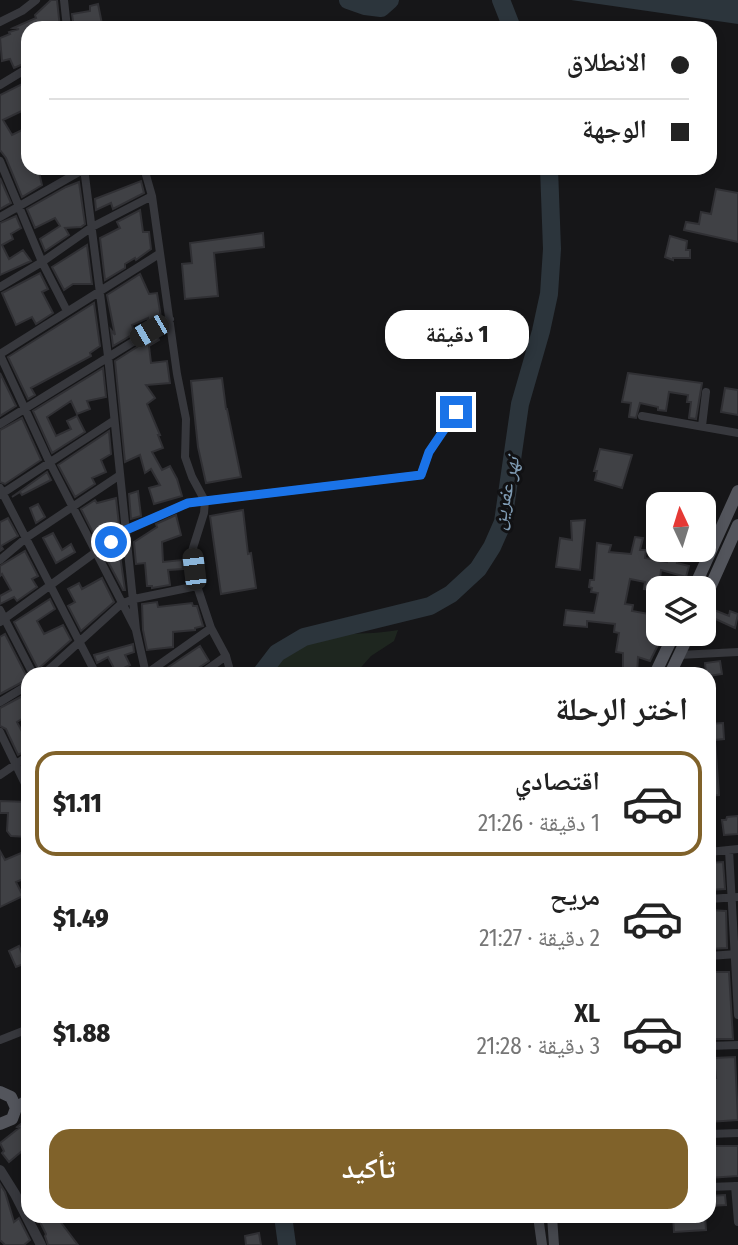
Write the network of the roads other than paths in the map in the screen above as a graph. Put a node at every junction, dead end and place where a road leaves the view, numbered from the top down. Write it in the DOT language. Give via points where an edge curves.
graph roads {
  1 [pos="36,0"];
  2 [pos="64,0"];
  3 [pos="66,21"];
  4 [pos="0,22"];
  5 [pos="21,72"];
  6 [pos="0,85"];
  7 [pos="0,161"];
  8 [pos="73,175"];
  9 [pos="86,175"];
  10 [pos="146,175"];
  11 [pos="152,196"];
  12 [pos="19,206"];
  13 [pos="0,217"];
  14 [pos="92,227"];
  15 [pos="159,254"];
  16 [pos="42,262"];
  17 [pos="0,286"];
  18 [pos="100,290"];
  19 [pos="67,311"];
  20 [pos="170,319"];
  21 [pos="0,354"];
  22 [pos="107,356"];
  23 [pos="706,392"];
  24 [pos="23,408"];
  25 [pos="456,412"];
  26 [pos="642,416"];
  27 [pos="113,421"];
  28 [pos="0,424"];
  29 [pos="702,426"];
  30 [pos="738,433"];
  31 [pos="49,461"];
  32 [pos="120,475"];
  33 [pos="738,491"];
  34 [pos="1,492"];
  35 [pos="205,500"];
  36 [pos="72,507"];
  37 [pos="738,525"];
  38 [pos="126,530"];
  39 [pos="26,538"];
  40 [pos="95,554"];
  41 [pos="0,560"];
  42 [pos="699,576"];
  43 [pos="715,576"];
  44 [pos="197,586"];
  45 [pos="50,587"];
  46 [pos="134,600"];
  47 [pos="121,604"];
  48 [pos="1,617"];
  49 [pos="211,628"];
  50 [pos="136,630"];
  51 [pos="79,643"];
  52 [pos="668,646"];
  53 [pos="683,646"];
  54 [pos="738,652"];
  55 [pos="679,655"];
  56 [pos="226,656"];
  57 [pos="29,667"];
  58 [pos="52,667"];
  59 [pos="92,667"];
  60 [pos="144,667"];
  61 [pos="156,667"];
  62 [pos="211,667"];
  63 [pos="229,667"];
  64 [pos="658,667"];
  65 [pos="673,667"];
  66 [pos="21,689"];
  67 [pos="0,702"];
  68 [pos="0,732"];
  69 [pos="21,762"];
  70 [pos="16,765"];
  71 [pos="0,775"];
  72 [pos="21,775"];
  73 [pos="734,850"];
  74 [pos="716,851"];
  75 [pos="735,898"];
  76 [pos="716,899"];
  77 [pos="736,954"];
  78 [pos="716,955"];
  79 [pos="738,1009"];
  80 [pos="738,1015"];
  81 [pos="21,1032"];
  82 [pos="0,1040"];
  83 [pos="738,1045"];
  84 [pos="716,1046"];
  85 [pos="0,1092"];
  86 [pos="21,1105"];
  87 [pos="16,1108"];
  88 [pos="0,1125"];
  89 [pos="738,1133"];
  90 [pos="716,1134"];
  91 [pos="0,1170"];
  92 [pos="736,1186"];
  93 [pos="716,1187"];
  94 [pos="21,1204"];
  95 [pos="738,1222"];
  96 [pos="30,1223"];
  97 [pos="539,1223"];
  98 [pos="552,1223"];
  99 [pos="41,1245"];
  100 [pos="542,1245"];
  101 [pos="554,1245"];
  1 -- 4 [label="street"];
  2 -- 3 [label="street"];
  5 -- 6 [label="street"];
  7 -- 12 [label="street"];
  8 -- 12 [label="street"];
  9 -- 14 [label="street"];
  10 -- 11 [label="street"];
  11 -- 14 [label="street"];
  11 -- 15 [label="street"];
  12 -- 13 [label="street"];
  12 -- 16 [label="street"];
  14 -- 16 [label="street"];
  14 -- 18 [label="street"];
  15 -- 18 [label="street"];
  15 -- 20 [label="street"];
  16 -- 17 [label="street"];
  16 -- 19 [label="street"];
  18 -- 19 [label="street"];
  18 -- 22 [label="street"];
  19 -- 21 [label="street"];
  20 -- 22 [label="street"];
  20 -- 35 [label="street" via="187,419 185,457"];
  21 -- 24 [label="street"];
  22 -- 24 [label="street"];
  22 -- 27 [label="street"];
  23 -- 29 [label="street"];
  24 -- 28 [label="street"];
  24 -- 31 [label="street"];
  25 -- 35 [label="street" via="429,452 421,475"];
  26 -- 29 [label="street"];
  27 -- 31 [label="street"];
  27 -- 32 [label="street"];
  29 -- 30 [label="street"];
  31 -- 34 [label="street"];
  31 -- 36 [label="street"];
  32 -- 36 [label="street"];
  32 -- 38 [label="street"];
  33 -- 42 [label="main road"];
  34 -- 39 [label="street"];
  35 -- 38 [label="street"];
  35 -- 44 [label="street" via="192,551"];
  36 -- 39 [label="street"];
  36 -- 40 [label="street"];
  37 -- 43 [label="main road"];
  38 -- 40 [label="street"];
  38 -- 46 [label="street"];
  39 -- 41 [label="street"];
  39 -- 45 [label="street"];
  40 -- 45 [label="street"];
  40 -- 47 [label="street"];
  44 -- 46 [label="street"];
  44 -- 49 [label="street"];
  45 -- 48 [label="street"];
  45 -- 51 [label="street"];
  46 -- 47 [label="street"];
  46 -- 50 [label="street"];
  47 -- 50 [label="street"];
  47 -- 51 [label="street"];
  48 -- 57 [label="street"];
  49 -- 56 [label="street"];
  49 -- 61 [label="street"];
  50 -- 60 [label="street"];
  51 -- 58 [label="street"];
  51 -- 59 [label="street"];
  52 -- 64 [label="main road"];
  53 -- 55 [label="main road"];
  54 -- 55 [label="street"];
  55 -- 65 [label="main road"];
  56 -- 62 [label="street"];
  56 -- 63 [label="street"];
  66 -- 67 [label="street"];
  68 -- 70 [label="street"];
  69 -- 70 [label="street"];
  70 -- 71 [label="street"];
  70 -- 72 [label="street"];
  73 -- 74 [label="street"];
  73 -- 75 [label="street"];
  75 -- 76 [label="street"];
  75 -- 77 [label="street"];
  77 -- 78 [label="street"];
  77 -- 79 [label="street"];
  79 -- 80 [label="street"];
  81 -- 82 [label="street"];
  83 -- 84 [label="street"];
  85 -- 87 [label="main road" via="11,1097"];
  86 -- 87 [label="main road"];
  87 -- 88 [label="main road" via="12,1119"];
  89 -- 90 [label="street"];
  91 -- 94 [label="street"];
  92 -- 93 [label="street"];
  92 -- 95 [label="street"];
  96 -- 99 [label="street"];
  97 -- 100 [label="main road"];
  98 -- 101 [label="main road"];
}
